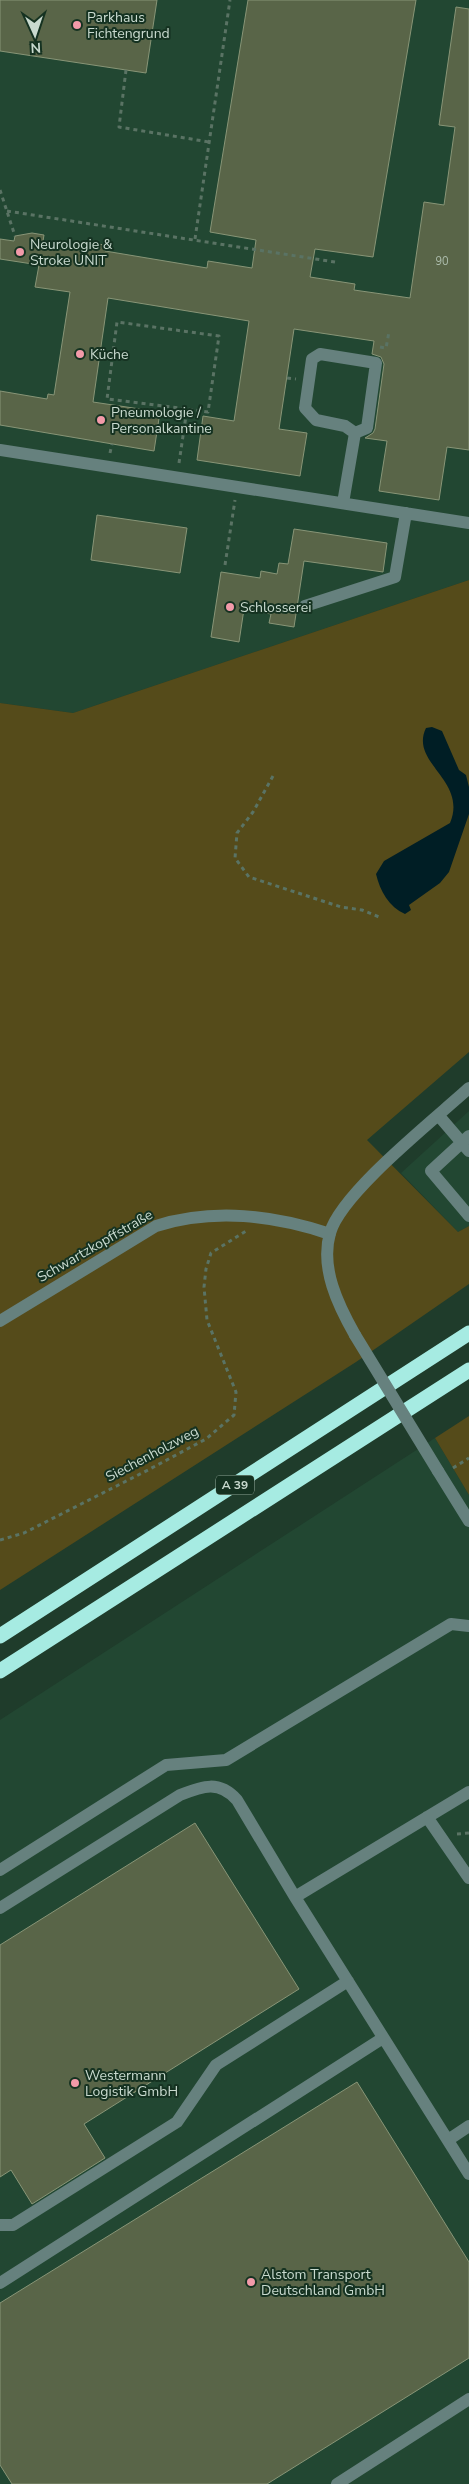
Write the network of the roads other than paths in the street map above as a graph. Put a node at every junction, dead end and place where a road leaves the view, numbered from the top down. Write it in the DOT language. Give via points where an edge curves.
graph roads {
  1 [pos="355,433"];
  2 [pos="0,450"];
  3 [pos="343,503"];
  4 [pos="406,513"];
  5 [pos="469,523"];
  6 [pos="305,606"];
  7 [pos="469,1088"];
  8 [pos="439,1116"];
  9 [pos="467,1143"];
  10 [pos="469,1216"];
  11 [pos="330,1234"];
  12 [pos="0,1321"];
  13 [pos="469,1333"];
  14 [pos="469,1370"];
  15 [pos="469,1521"];
  16 [pos="469,1626"];
  17 [pos="0,1636"];
  18 [pos="0,1671"];
  19 [pos="469,1792"];
  20 [pos="427,1817"];
  21 [pos="0,1870"];
  22 [pos="469,1878"];
  23 [pos="295,1897"];
  24 [pos="0,1908"];
  25 [pos="348,1981"];
  26 [pos="383,2038"];
  27 [pos="469,2126"];
  28 [pos="448,2140"];
  29 [pos="469,2174"];
  30 [pos="0,2225"];
  31 [pos="0,2283"];
  32 [pos="469,2399"];
  33 [pos="337,2484"];
  1 -- 1 [label="street" via="367,428 376,363 320,354 312,359 305,408 316,420 345,426"];
  1 -- 3 [label="street"];
  2 -- 3 [label="street"];
  3 -- 4 [label="street"];
  4 -- 5 [label="street"];
  4 -- 6 [label="street" via="395,577"];
  7 -- 8 [label="street"];
  8 -- 9 [label="street"];
  8 -- 11 [label="street" via="363,1186 336,1218"];
  9 -- 10 [label="street" via="431,1171"];
  11 -- 12 [label="street, Schwartzkopffstraße" via="286,1221 231,1215 177,1219 156,1226"];
  11 -- 15 [label="street, bridge" via="328,1266 337,1301"];
  13 -- 17 [label="highway, A 39"];
  14 -- 18 [label="highway, A 39"];
  16 -- 21 [label="street" via="450,1624 226,1760 166,1765"];
  19 -- 20 [label="street"];
  20 -- 22 [label="street"];
  20 -- 23 [label="street"];
  23 -- 24 [label="street" via="237,1800 229,1792 216,1787 199,1788 180,1795"];
  23 -- 25 [label="street"];
  25 -- 26 [label="street"];
  25 -- 30 [label="street" via="216,2065 177,2122 13,2225"];
  26 -- 28 [label="street"];
  26 -- 31 [label="street"];
  27 -- 28 [label="street"];
  28 -- 29 [label="street"];
  32 -- 33 [label="street"];
}
